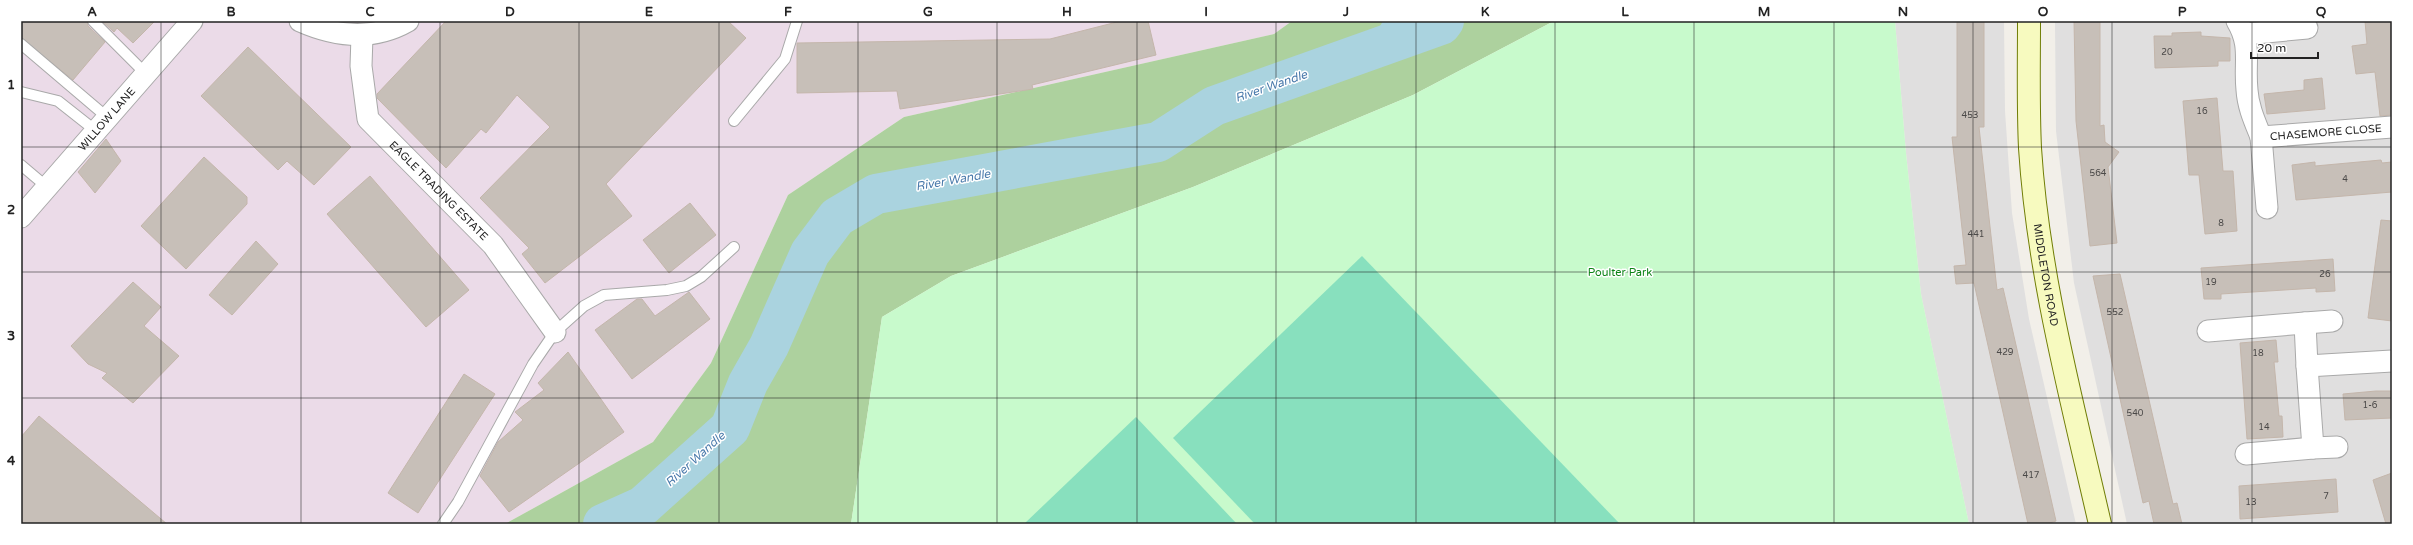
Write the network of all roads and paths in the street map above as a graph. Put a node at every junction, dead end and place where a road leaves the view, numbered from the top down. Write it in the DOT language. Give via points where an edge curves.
graph roads {
  1 [pos="93,21"];
  2 [pos="192,21"];
  3 [pos="300,21"];
  4 [pos="408,21"];
  5 [pos="797,21"];
  6 [pos="2029,21"];
  7 [pos="2241,28"];
  8 [pos="2307,28"];
  9 [pos="362,36"];
  10 [pos="21,44"];
  11 [pos="146,74"];
  12 [pos="21,92"];
  13 [pos="734,121"];
  14 [pos="102,124"];
  15 [pos="2392,127"];
  16 [pos="2261,137"];
  17 [pos="21,165"];
  18 [pos="47,187"];
  19 [pos="2267,208"];
  20 [pos="21,217"];
  21 [pos="734,247"];
  22 [pos="2332,321"];
  23 [pos="2305,323"];
  24 [pos="2208,331"];
  25 [pos="555,332"];
  26 [pos="2392,361"];
  27 [pos="2307,366"];
  28 [pos="2337,447"];
  29 [pos="2313,448"];
  30 [pos="2246,454"];
  31 [pos="443,524"];
  32 [pos="2100,524"];
  1 -- 11 [label="lane"];
  2 -- 11 [label="street, WILLOW LANE"];
  3 -- 9 [label="street" via="322,30"];
  4 -- 9 [label="street" via="384,32"];
  5 -- 13 [label="lane" via="785,59"];
  6 -- 32 [label="street, MIDDLETON ROAD" via="2030,148 2038,223 2050,297"];
  7 -- 8 [label="street"];
  7 -- 16 [label="street, CHASEMORE CLOSE" via="2246,90 2250,110"];
  9 -- 25 [label="street, EAGLE TRADING ESTATE" via="361,66 368,119 493,245"];
  10 -- 14 [label="lane"];
  11 -- 14 [label="street, WILLOW LANE"];
  12 -- 14 [label="lane" via="58,101"];
  14 -- 18 [label="street, WILLOW LANE"];
  15 -- 16 [label="street, CHASEMORE CLOSE"];
  16 -- 19 [label="street"];
  17 -- 18 [label="lane"];
  18 -- 20 [label="street, WILLOW LANE"];
  21 -- 25 [label="lane" via="701,278 686,286 604,295 584,306"];
  22 -- 23 [label="street"];
  23 -- 24 [label="street"];
  23 -- 27 [label="street"];
  25 -- 31 [label="lane" via="533,364 458,502"];
  26 -- 27 [label="street"];
  27 -- 29 [label="street"];
  28 -- 29 [label="street"];
  29 -- 30 [label="street"];
}
